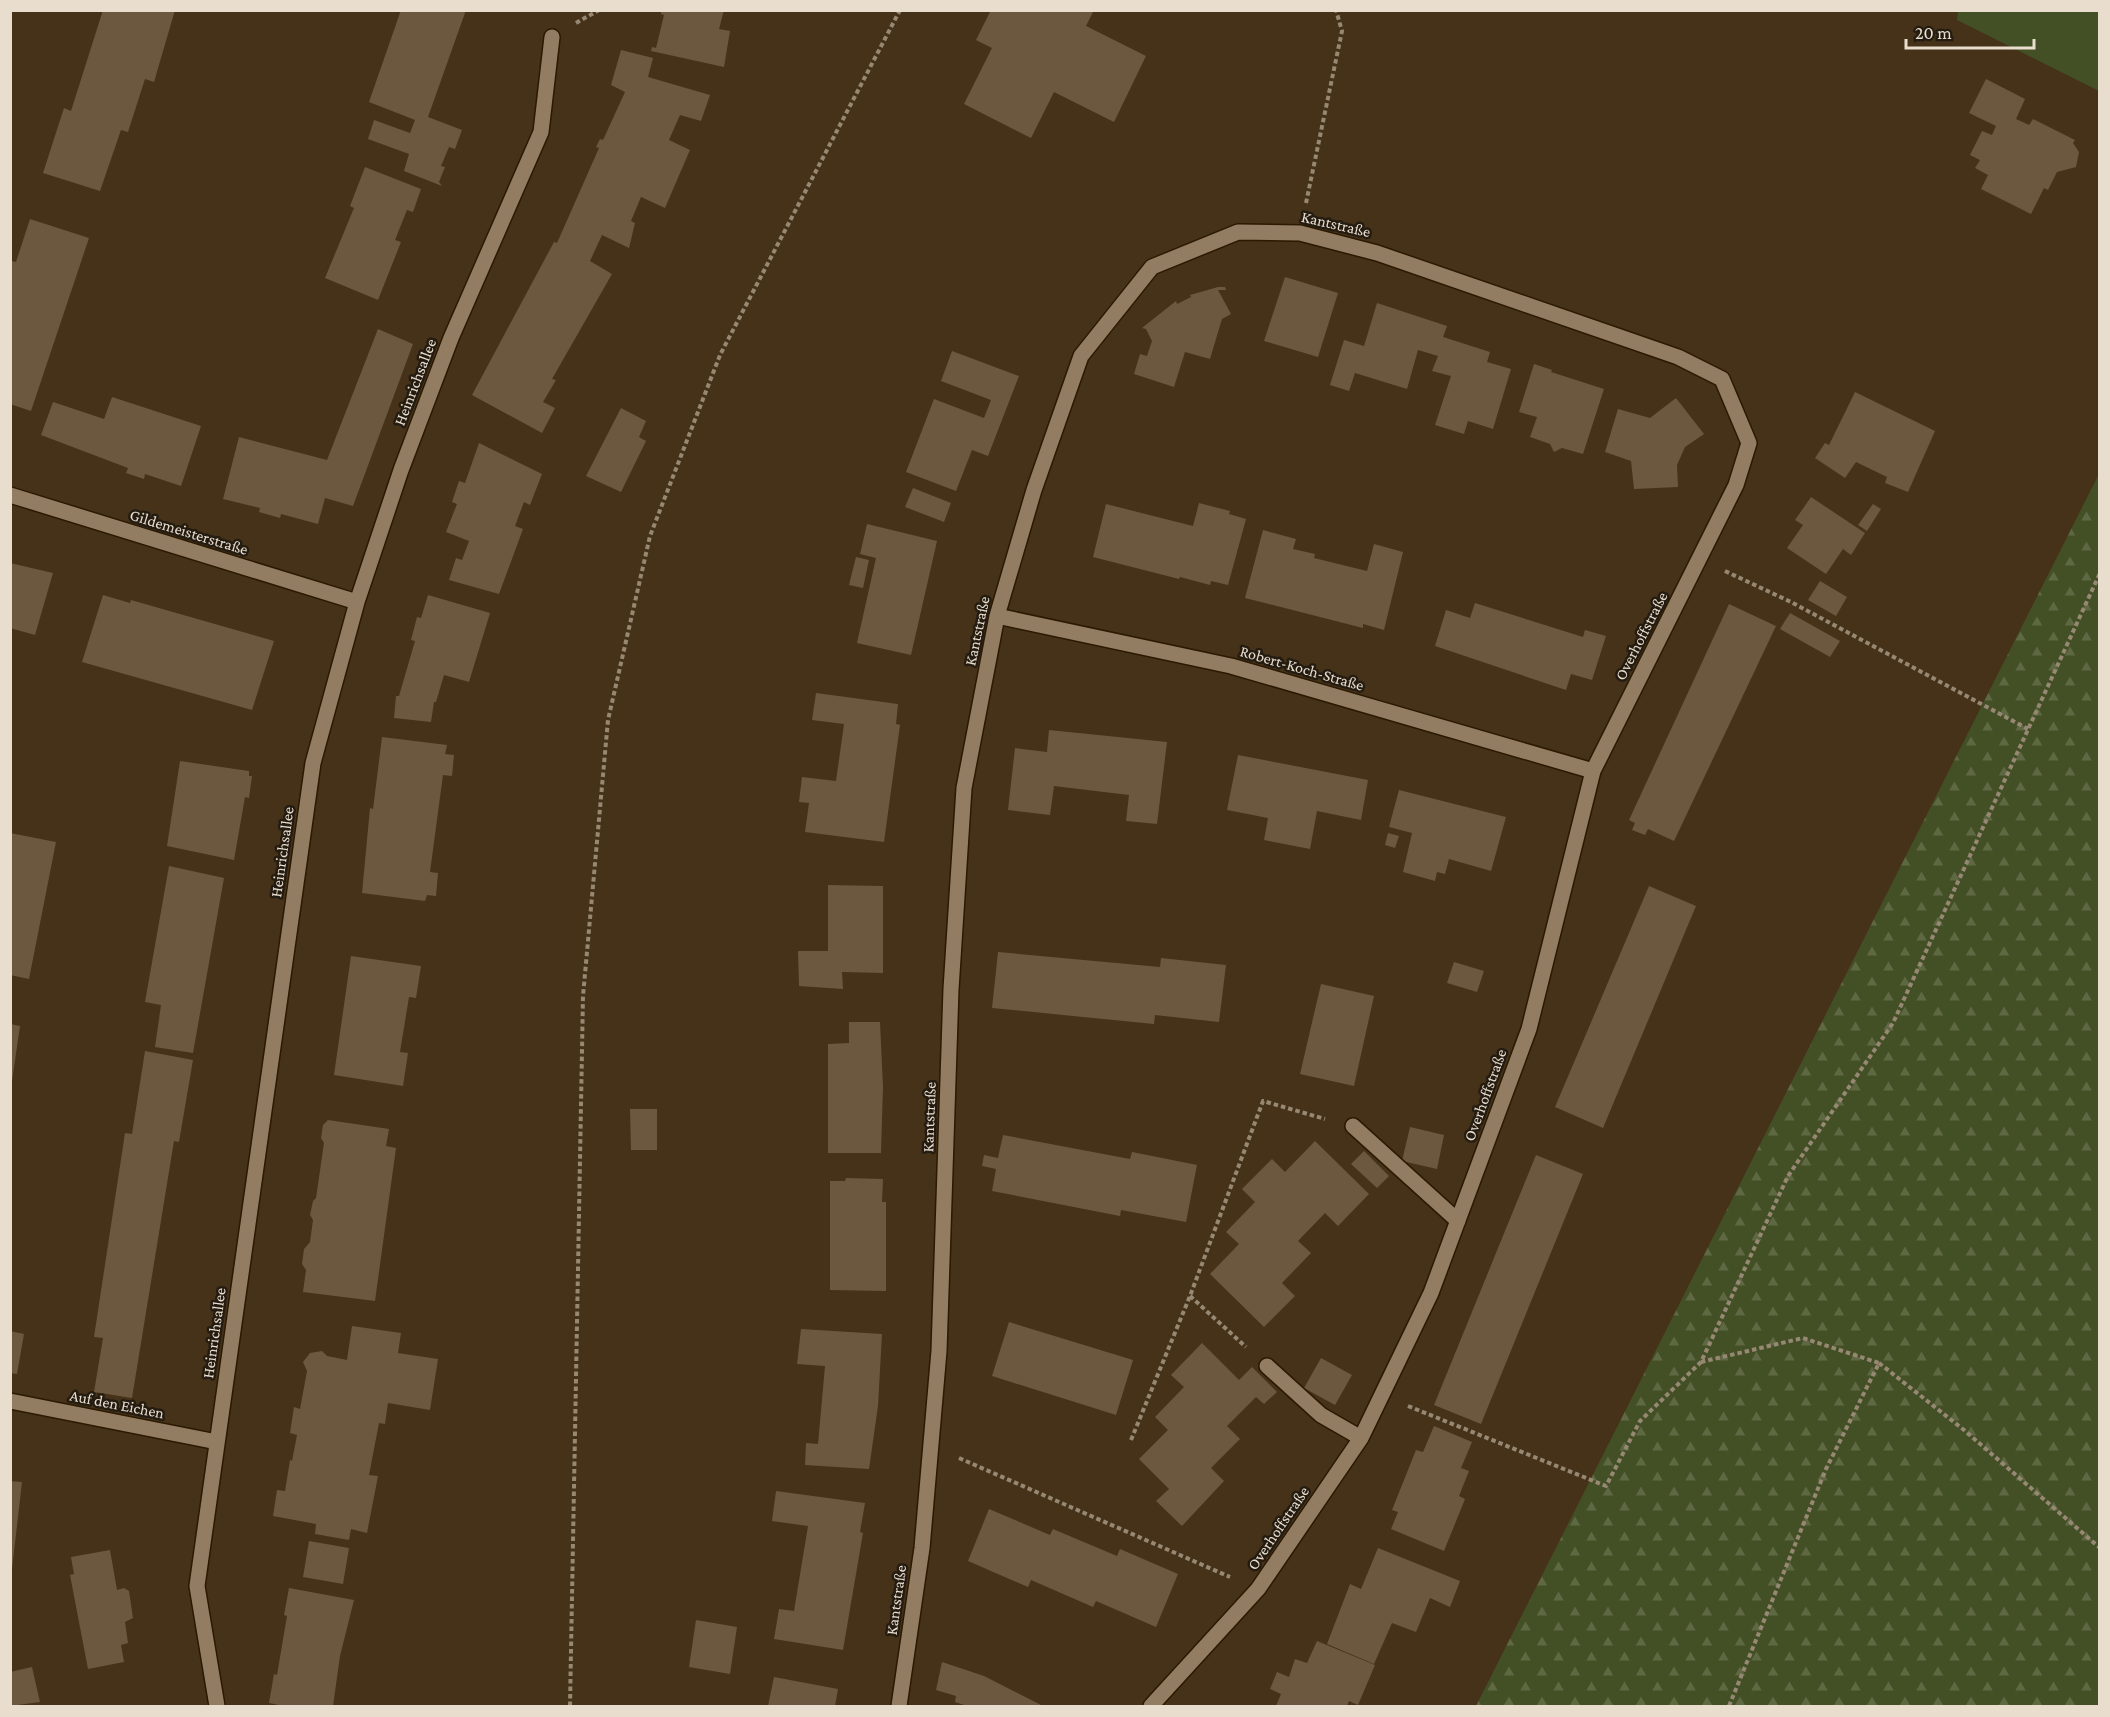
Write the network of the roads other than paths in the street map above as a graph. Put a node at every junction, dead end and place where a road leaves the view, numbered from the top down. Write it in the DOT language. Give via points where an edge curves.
graph roads {
  1 [pos="552,37"];
  2 [pos="1749,443"];
  3 [pos="10,495"];
  4 [pos="357,602"];
  5 [pos="997,616"];
  6 [pos="1593,771"];
  7 [pos="1353,1126"];
  8 [pos="1458,1221"];
  9 [pos="1267,1366"];
  10 [pos="10,1401"];
  11 [pos="1361,1438"];
  12 [pos="217,1442"];
  13 [pos="218,1707"];
  14 [pos="899,1707"];
  15 [pos="1151,1707"];
  1 -- 4 [label="street, Heinrichsallee" via="542,132 451,338"];
  2 -- 5 [label="street, Kantstraße" via="1722,379 1678,357 1377,252 1300,232 1238,232 1152,267 1081,356"];
  2 -- 6 [label="street, Overhoffstraße" via="1736,485"];
  3 -- 4 [label="street, Gildemeisterstraße"];
  4 -- 12 [label="street, Heinrichsallee" via="313,763"];
  5 -- 6 [label="street, Robert-Koch-Straße" via="1232,666"];
  5 -- 14 [label="street, Kantstraße" via="964,788 951,988 939,1351 922,1548"];
  6 -- 8 [label="street, Overhoffstraße" via="1529,1029"];
  7 -- 8 [label="street"];
  8 -- 11 [label="street, Overhoffstraße" via="1431,1293"];
  9 -- 11 [label="street" via="1321,1415"];
  10 -- 12 [label="street, Auf den Eichen"];
  11 -- 15 [label="street, Overhoffstraße" via="1258,1589"];
  12 -- 13 [label="street, Heinrichsallee" via="197,1586"];
}
